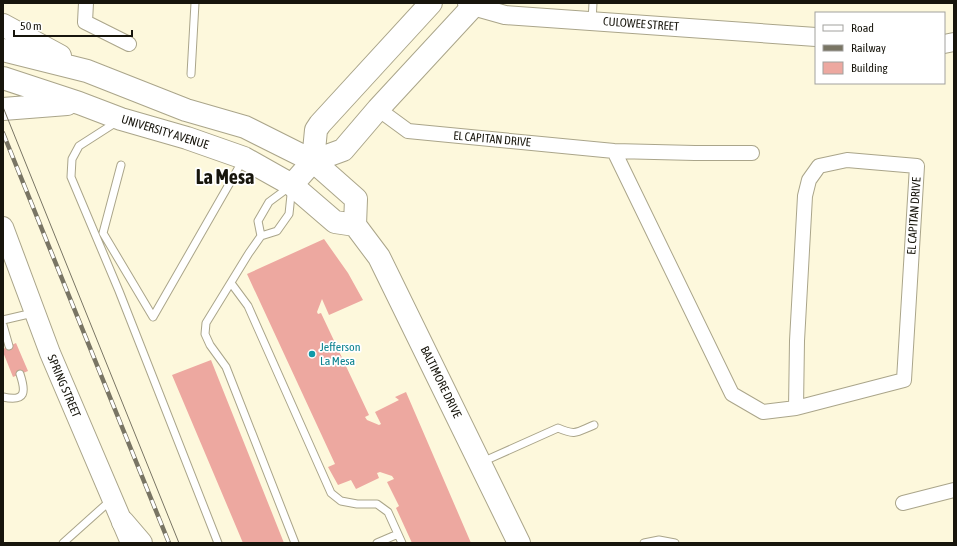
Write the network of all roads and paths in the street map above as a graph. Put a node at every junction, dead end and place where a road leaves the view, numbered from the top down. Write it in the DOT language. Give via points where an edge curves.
graph roads {
  1 [pos="86,3"];
  2 [pos="195,3"];
  3 [pos="431,3"];
  4 [pos="593,3"];
  5 [pos="472,4"];
  6 [pos="592,21"];
  7 [pos="3,25"];
  8 [pos="815,37"];
  9 [pos="129,44"];
  10 [pos="3,50"];
  11 [pos="88,71"];
  12 [pos="192,74"];
  13 [pos="3,78"];
  14 [pos="79,103"];
  15 [pos="3,108"];
  16 [pos="378,108"];
  17 [pos="121,118"];
  18 [pos="614,151"];
  19 [pos="752,153"];
  20 [pos="244,158"];
  21 [pos="313,161"];
  22 [pos="121,165"];
  23 [pos="292,186"];
  24 [pos="355,225"];
  25 [pos="4,233"];
  26 [pos="261,236"];
  27 [pos="231,283"];
  28 [pos="35,312"];
  29 [pos="3,320"];
  30 [pos="3,325"];
  31 [pos="9,346"];
  32 [pos="20,374"];
  33 [pos="3,397"];
  34 [pos="796,408"];
  35 [pos="594,426"];
  36 [pos="480,463"];
  37 [pos="954,490"];
  38 [pos="112,499"];
  39 [pos="903,502"];
  40 [pos="122,522"];
  41 [pos="398,534"];
  42 [pos="63,543"];
  43 [pos="131,543"];
  44 [pos="141,543"];
  45 [pos="218,543"];
  46 [pos="295,543"];
  47 [pos="377,543"];
  48 [pos="402,543"];
  49 [pos="519,543"];
  50 [pos="644,543"];
  51 [pos="675,543"];
  1 -- 9 [label="street" via="85,22"];
  2 -- 12 [label="lane"];
  3 -- 21 [label="main road" via="320,124 316,130"];
  4 -- 6 [label="lane"];
  5 -- 6 [label="street, CULOWEE STREET" via="505,15"];
  5 -- 16 [label="main road"];
  6 -- 8 [label="street, CULOWEE STREET"];
  7 -- 11 [label="main road"];
  10 -- 11 [label="main road"];
  11 -- 21 [label="main road" via="186,110 245,127"];
  13 -- 14 [label="main road, UNIVERSITY AVENUE"];
  14 -- 15 [label="main road"];
  14 -- 17 [label="main road, UNIVERSITY AVENUE"];
  16 -- 18 [label="street, EL CAPITAN DRIVE" via="408,131"];
  16 -- 21 [label="main road" via="343,150"];
  17 -- 20 [label="main road, UNIVERSITY AVENUE"];
  17 -- 45 [label="lane" via="79,146 72,159 71,177 119,291"];
  18 -- 19 [label="street, EL CAPITAN DRIVE"];
  18 -- 34 [label="street, EL CAPITAN DRIVE" via="732,394 763,412"];
  20 -- 22 [label="lane" via="153,317 103,233"];
  20 -- 23 [label="main road, UNIVERSITY AVENUE"];
  21 -- 23 [label="main road"];
  21 -- 24 [label="main road" via="356,199"];
  23 -- 24 [label="main road" via="335,222"];
  23 -- 26 [label="lane" via="269,202 258,221"];
  23 -- 26 [label="lane" via="288,214 277,231"];
  24 -- 36 [label="main road, BALTIMORE DRIVE" via="379,257"];
  25 -- 28 [label="main road, SPRING STREET"];
  26 -- 27 [label="lane"];
  27 -- 41 [label="lane" via="248,306 331,493 341,501 377,504 388,512"];
  27 -- 46 [label="lane" via="206,323 205,334 226,368"];
  28 -- 29 [label="lane"];
  28 -- 38 [label="main road, SPRING STREET"];
  30 -- 31 [label="lane"];
  32 -- 33 [label="lane" via="23,393 16,399"];
  34 -- 34 [label="street, EL CAPITAN DRIVE" via="904,380 917,166 847,160 819,166 809,180 805,196"];
  35 -- 36 [label="lane" via="575,433 558,428"];
  36 -- 49 [label="main road, BALTIMORE DRIVE"];
  37 -- 39 [label="street"];
  38 -- 40 [label="main road, SPRING STREET"];
  38 -- 42 [label="lane"];
  40 -- 43 [label="main road, SPRING STREET"];
  40 -- 44 [label="main road"];
  41 -- 47 [label="lane"];
  41 -- 48 [label="lane"];
  50 -- 51 [label="lane" via="659,540"];
}
